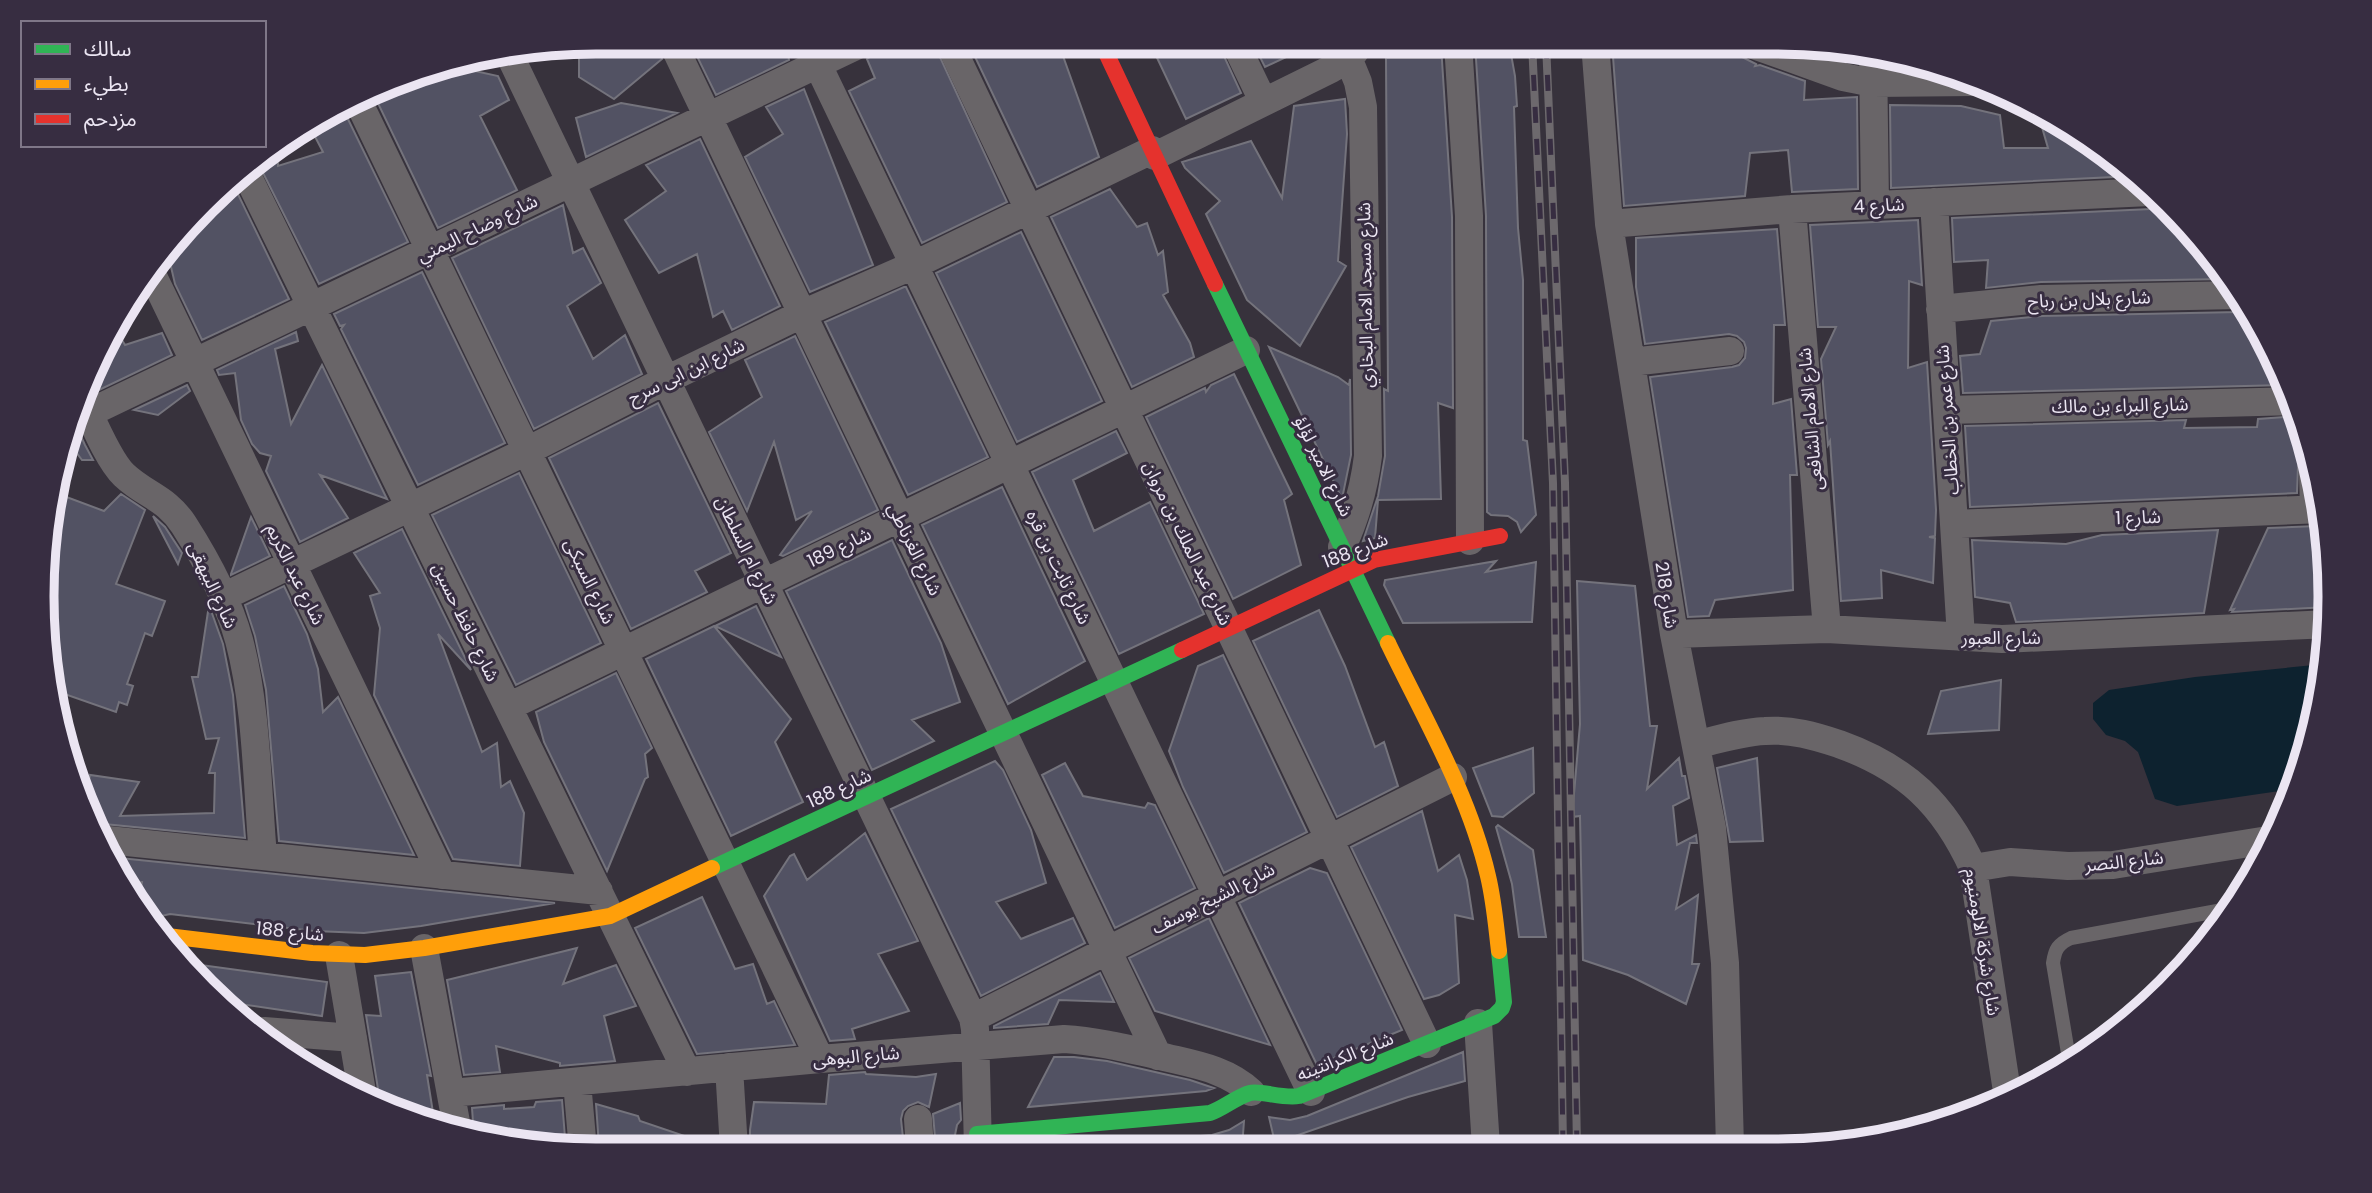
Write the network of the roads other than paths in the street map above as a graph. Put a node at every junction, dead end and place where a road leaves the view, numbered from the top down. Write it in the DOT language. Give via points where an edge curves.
graph roads {
  1 [pos="678,54"];
  2 [pos="810,54"];
  3 [pos="812,54"];
  4 [pos="955,54"];
  5 [pos="1106,54"];
  6 [pos="1240,54"];
  7 [pos="1345,54"];
  8 [pos="1352,54"];
  9 [pos="1459,54"];
  10 [pos="1596,54"];
  11 [pos="1779,54"];
  12 [pos="513,61"];
  13 [pos="1873,64"];
  14 [pos="1947,82"];
  15 [pos="1873,83"];
  16 [pos="1263,101"];
  17 [pos="361,108"];
  18 [pos="708,117"];
  19 [pos="1153,153"];
  20 [pos="249,180"];
  21 [pos="571,183"];
  22 [pos="2137,193"];
  23 [pos="1934,202"];
  24 [pos="1875,205"];
  25 [pos="1029,209"];
  26 [pos="1793,209"];
  27 [pos="1609,224"];
  28 [pos="430,250"];
  29 [pos="914,265"];
  30 [pos="155,281"];
  31 [pos="2226,295"];
  32 [pos="312,307"];
  33 [pos="1940,309"];
  34 [pos="803,314"];
  35 [pos="1246,350"];
  36 [pos="1730,351"];
  37 [pos="1631,362"];
  38 [pos="194,363"];
  39 [pos="666,380"];
  40 [pos="2281,401"];
  41 [pos="91,403"];
  42 [pos="1124,409"];
  43 [pos="88,410"];
  44 [pos="1947,410"];
  45 [pos="527,451"];
  46 [pos="1009,464"];
  47 [pos="410,507"];
  48 [pos="2310,509"];
  49 [pos="900,517"];
  50 [pos="1954,524"];
  51 [pos="1500,536"];
  52 [pos="1470,541"];
  53 [pos="1347,558"];
  54 [pos="291,564"];
  55 [pos="763,583"];
  56 [pos="223,597"];
  57 [pos="2317,625"];
  58 [pos="1228,627"];
  59 [pos="1828,629"];
  60 [pos="1674,634"];
  61 [pos="1961,637"];
  62 [pos="623,651"];
  63 [pos="1113,681"];
  64 [pos="508,707"];
  65 [pos="1003,732"];
  66 [pos="1696,745"];
  67 [pos="1453,777"];
  68 [pos="866,796"];
  69 [pos="1329,839"];
  70 [pos="112,840"];
  71 [pos="2259,841"];
  72 [pos="263,856"];
  73 [pos="725,862"];
  74 [pos="1973,868"];
  75 [pos="442,875"];
  76 [pos="1217,896"];
  77 [pos="604,904"];
  78 [pos="2217,911"];
  79 [pos="174,937"];
  80 [pos="424,948"];
  81 [pos="1108,950"];
  82 [pos="339,955"];
  83 [pos="1503,996"];
  84 [pos="1478,1023"];
  85 [pos="273,1032"];
  86 [pos="974,1032"];
  87 [pos="353,1038"];
  88 [pos="1427,1044"];
  89 [pos="2068,1053"];
  90 [pos="1158,1056"];
  91 [pos="820,1059"];
  92 [pos="729,1067"];
  93 [pos="687,1072"];
  94 [pos="577,1082"];
  95 [pos="361,1085"];
  96 [pos="2006,1087"];
  97 [pos="1251,1092"];
  98 [pos="451,1093"];
  99 [pos="1311,1093"];
  100 [pos="918,1119"];
  101 [pos="456,1120"];
  102 [pos="582,1139"];
  103 [pos="733,1139"];
  104 [pos="919,1139"];
  105 [pos="977,1139"];
  106 [pos="994,1139"];
  107 [pos="1485,1139"];
  108 [pos="1730,1139"];
  1 -- 18 [label="street, شارع الغرناطي"];
  2 -- 18 [label="street, شارع وضاح اليمني"];
  3 -- 29 [label="street, شارع ثابت بن قره"];
  4 -- 25 [label="street, شارع عبد الملك بن مروان"];
  5 -- 19 [label="street, شارع الامير لؤلؤ"];
  6 -- 16 [label="street"];
  7 -- 16 [label="street, شارع ابن ابى سرح" via="1331,69"];
  8 -- 53 [label="street, شارع مسجد الامام البخاري" via="1363,107 1367,456"];
  9 -- 52 [label="street" via="1469,216"];
  10 -- 27 [label="street, شارع 218"];
  11 -- 15 [label="street"];
  12 -- 21 [label="street, شارع ام السلطان"];
  13 -- 15 [label="street"];
  14 -- 15 [label="street"];
  15 -- 24 [label="street"];
  16 -- 19 [label="street, شارع ابن ابى سرح"];
  17 -- 28 [label="street, شارع السبكى"];
  18 -- 21 [label="street, شارع وضاح اليمني"];
  18 -- 34 [label="street, شارع الغرناطي"];
  19 -- 25 [label="street, شارع ابن ابى سرح"];
  19 -- 35 [label="street, شارع الامير لؤلؤ"];
  20 -- 32 [label="street, شارع حافظ حسين"];
  21 -- 28 [label="street, شارع وضاح اليمني"];
  21 -- 39 [label="street, شارع ام السلطان"];
  22 -- 23 [label="street, شارع 4"];
  23 -- 24 [label="street, شارع 4"];
  23 -- 33 [label="street, شارع عمر بن الخطاب"];
  24 -- 26 [label="street, شارع 4"];
  25 -- 29 [label="street, شارع ابن ابى سرح"];
  25 -- 42 [label="street, شارع عبد الملك بن مروان"];
  26 -- 27 [label="street, شارع 4"];
  26 -- 59 [label="street, شارع الامام الشافعى"];
  27 -- 37 [label="street, شارع 218"];
  28 -- 32 [label="street, شارع وضاح اليمني"];
  28 -- 45 [label="street, شارع السبكى"];
  29 -- 34 [label="street, شارع ابن ابى سرح"];
  29 -- 46 [label="street, شارع ثابت بن قره"];
  30 -- 38 [label="street, شارع عبد الكريم"];
  31 -- 33 [label="street, شارع بلال بن رباح" via="2042,299"];
  32 -- 38 [label="street, شارع وضاح اليمني"];
  32 -- 47 [label="street, شارع حافظ حسين"];
  33 -- 44 [label="street, شارع عمر بن الخطاب"];
  34 -- 39 [label="street, شارع ابن ابى سرح"];
  34 -- 49 [label="street, شارع الغرناطي"];
  35 -- 42 [label="street, شارع 189"];
  35 -- 53 [label="street, شارع الامير لؤلؤ"];
  36 -- 37 [label="street"];
  37 -- 60 [label="street, شارع 218"];
  38 -- 41 [label="street, شارع وضاح اليمني"];
  38 -- 54 [label="street, شارع عبد الكريم"];
  39 -- 45 [label="street, شارع ابن ابى سرح"];
  39 -- 55 [label="street, شارع ام السلطان"];
  40 -- 44 [label="street, شارع البراء بن مالك"];
  42 -- 46 [label="street, شارع 189"];
  42 -- 58 [label="street, شارع عبد الملك بن مروان"];
  43 -- 56 [label="street, شارع البيهقى" via="124,475 175,512"];
  44 -- 50 [label="street, شارع عمر بن الخطاب"];
  45 -- 47 [label="street, شارع ابن ابى سرح"];
  45 -- 62 [label="street, شارع السبكى"];
  46 -- 49 [label="street, شارع 189"];
  46 -- 63 [label="street, شارع ثابت بن قره"];
  47 -- 54 [label="street, شارع ابن ابى سرح"];
  47 -- 64 [label="street, شارع حافظ حسين"];
  48 -- 50 [label="street, شارع 1"];
  49 -- 55 [label="street, شارع 189"];
  49 -- 65 [label="street, شارع الغرناطي"];
  50 -- 61 [label="street, شارع عمر بن الخطاب"];
  51 -- 52 [label="street, شارع 188"];
  52 -- 53 [label="street, شارع 188" via="1374,560"];
  53 -- 58 [label="street, شارع 188"];
  53 -- 67 [label="street, شارع الامير لؤلؤ"];
  54 -- 56 [label="street, شارع ابن ابى سرح"];
  54 -- 75 [label="street, شارع عبد الكريم"];
  55 -- 62 [label="street, شارع 189"];
  55 -- 68 [label="street, شارع ام السلطان"];
  56 -- 72 [label="street, شارع البيهقى" via="246,674"];
  57 -- 61 [label="street, شارع العبور"];
  58 -- 63 [label="street, شارع 188"];
  58 -- 69 [label="street, شارع عبد الملك بن مروان"];
  59 -- 60 [label="street, شارع العبور"];
  59 -- 61 [label="street, شارع العبور"];
  60 -- 66 [label="street, شارع 218"];
  62 -- 64 [label="street, شارع 189"];
  62 -- 73 [label="street, شارع السبكى"];
  63 -- 65 [label="street, شارع 188"];
  63 -- 76 [label="street, شارع ثابت بن قره"];
  64 -- 77 [label="street, شارع حافظ حسين"];
  65 -- 68 [label="street, شارع 188"];
  65 -- 81 [label="street, شارع الغرناطي"];
  66 -- 74 [label="street, شارع شركة الالومنيوم" via="1780,730 1856,750 1906,777 1927,796 1946,818"];
  66 -- 108 [label="street, شارع 218" via="1720,895"];
  67 -- 69 [label="street, شارع الشيخ يوسف"];
  67 -- 83 [label="street, شارع الامير لؤلؤ" via="1490,886"];
  68 -- 73 [label="street, شارع 188"];
  68 -- 86 [label="street, شارع ام السلطان"];
  69 -- 76 [label="street, شارع الشيخ يوسف"];
  69 -- 88 [label="street, شارع عبد الملك بن مروان"];
  70 -- 72 [label="street"];
  71 -- 74 [label="street, شارع النصر" via="2113,865 2010,862"];
  72 -- 75 [label="street"];
  73 -- 77 [label="street, شارع 188"];
  73 -- 91 [label="street, شارع السبكى"];
  74 -- 96 [label="street, شارع شركة الالومنيوم"];
  75 -- 77 [label="street"];
  76 -- 81 [label="street, شارع الشيخ يوسف"];
  76 -- 99 [label="street, شارع ثابت بن قره"];
  77 -- 80 [label="street, شارع 188"];
  77 -- 93 [label="street, شارع حافظ حسين"];
  78 -- 89 [label="lane" via="2061,943 2053,963"];
  79 -- 82 [label="street, شارع 188"];
  80 -- 82 [label="street, شارع 188"];
  80 -- 98 [label="street"];
  81 -- 86 [label="street, شارع الشيخ يوسف"];
  81 -- 90 [label="street, شارع الغرناطي"];
  82 -- 87 [label="street"];
  83 -- 84 [label="street, شارع الكرانتينه" via="1499,1013"];
  84 -- 88 [label="street, شارع الكرانتينه"];
  84 -- 107 [label="street"];
  85 -- 87 [label="street"];
  86 -- 90 [label="street, شارع البوهى" via="1086,1040"];
  86 -- 91 [label="street, شارع البوهى"];
  86 -- 105 [label="street"];
  87 -- 95 [label="street"];
  88 -- 99 [label="street, شارع الكرانتينه"];
  90 -- 97 [label="street, شارع البوهى" via="1217,1070"];
  91 -- 92 [label="street, شارع البوهى"];
  92 -- 93 [label="street, شارع البوهى"];
  92 -- 103 [label="street"];
  93 -- 94 [label="street, شارع البوهى"];
  94 -- 98 [label="street, شارع البوهى"];
  94 -- 102 [label="street"];
  97 -- 99 [label="street, شارع الكرانتينه" via="1287,1098"];
  97 -- 106 [label="street" via="1210,1113"];
  98 -- 101 [label="street"];
  100 -- 104 [label="street"];
}
